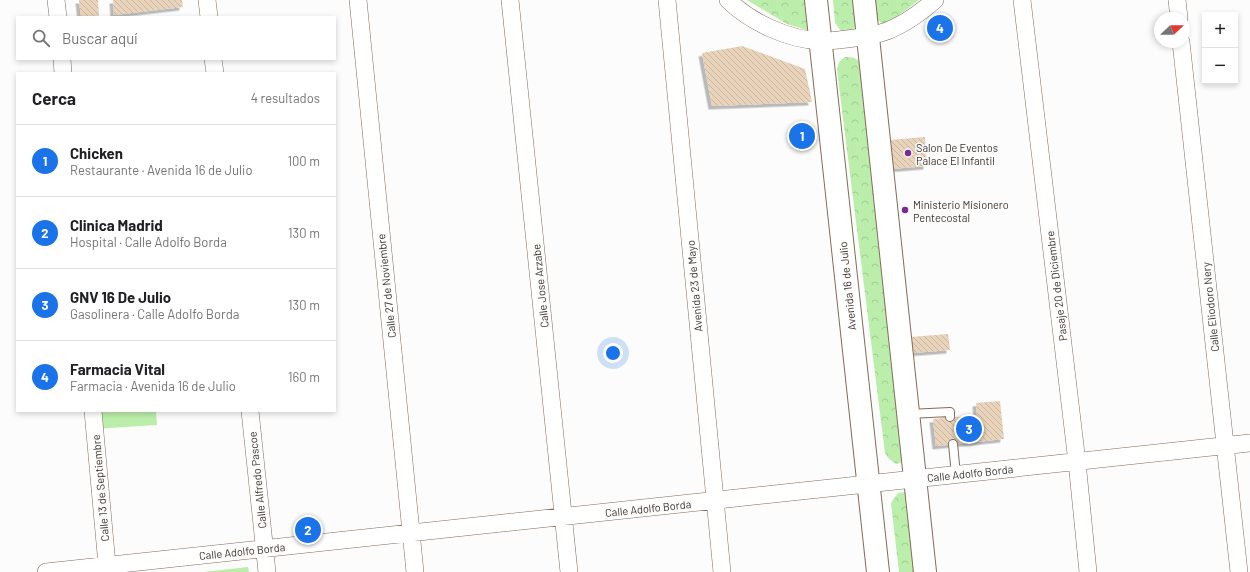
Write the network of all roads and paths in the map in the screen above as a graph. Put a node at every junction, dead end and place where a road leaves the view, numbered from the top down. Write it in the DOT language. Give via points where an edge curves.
graph roads {
  1 [pos="56,0"];
  2 [pos="207,0"];
  3 [pos="358,0"];
  4 [pos="510,0"];
  5 [pos="667,0"];
  6 [pos="728,0"];
  7 [pos="816,0"];
  8 [pos="864,0"];
  9 [pos="935,0"];
  10 [pos="1022,0"];
  11 [pos="1177,0"];
  12 [pos="1178,12"];
  13 [pos="58,16"];
  14 [pos="209,16"];
  15 [pos="868,36"];
  16 [pos="821,41"];
  17 [pos="1182,48"];
  18 [pos="62,60"];
  19 [pos="213,60"];
  20 [pos="63,72"];
  21 [pos="214,72"];
  22 [pos="93,412"];
  23 [pos="250,412"];
  24 [pos="908,414"];
  25 [pos="950,418"];
  26 [pos="953,444"];
  27 [pos="1250,444"];
  28 [pos="1226,446"];
  29 [pos="1077,462"];
  30 [pos="956,475"];
  31 [pos="915,479"];
  32 [pos="869,484"];
  33 [pos="715,500"];
  34 [pos="564,517"];
  35 [pos="410,533"];
  36 [pos="264,549"];
  37 [pos="107,566"];
  38 [pos="46,572"];
  39 [pos="267,572"];
  40 [pos="415,572"];
  41 [pos="569,572"];
  42 [pos="722,572"];
  43 [pos="878,572"];
  44 [pos="925,572"];
  45 [pos="1088,572"];
  46 [pos="1239,572"];
  1 -- 13 [label="street"];
  2 -- 14 [label="street"];
  3 -- 35 [label="street, Calle 27 de Noviembre"];
  4 -- 34 [label="street, Calle Jose Arzabe"];
  5 -- 33 [label="street, Avenida 23 de Mayo"];
  6 -- 16 [label="street" via="759,23 791,36"];
  7 -- 16 [label="main road, Avenida 16 de Julio"];
  8 -- 15 [label="main road"];
  9 -- 15 [label="street" via="905,22 887,31"];
  10 -- 29 [label="street, Pasaje 20 de Diciembre"];
  11 -- 12 [label="street"];
  15 -- 16 [label="street"];
  15 -- 24 [label="main road"];
  16 -- 32 [label="main road, Avenida 16 de Julio"];
  17 -- 28 [label="street, Calle Eliodoro Nery"];
  18 -- 20 [label="street"];
  19 -- 21 [label="street"];
  22 -- 37 [label="street, Calle 13 de Septiembre"];
  23 -- 36 [label="street, Calle Alfredo Pascoe"];
  24 -- 25 [label="lane" via="950,412"];
  24 -- 31 [label="main road"];
  26 -- 30 [label="lane"];
  27 -- 28 [label="street, Calle Adolfo Borda"];
  28 -- 29 [label="street, Calle Adolfo Borda"];
  28 -- 46 [label="street, Calle Eliodoro Nery"];
  29 -- 30 [label="street, Calle Adolfo Borda"];
  29 -- 45 [label="street, Pasaje 20 de Diciembre"];
  30 -- 31 [label="street, Calle Adolfo Borda"];
  31 -- 32 [label="street, Calle Adolfo Borda"];
  31 -- 44 [label="main road"];
  32 -- 33 [label="street, Calle Adolfo Borda"];
  32 -- 43 [label="main road, Avenida 16 de Julio"];
  33 -- 34 [label="street, Calle Adolfo Borda"];
  33 -- 42 [label="street, Avenida 23 de Mayo"];
  34 -- 35 [label="street, Calle Adolfo Borda"];
  34 -- 41 [label="street, Calle Jose Arzabe"];
  35 -- 36 [label="street, Calle Adolfo Borda"];
  35 -- 40 [label="street, Calle 27 de Noviembre"];
  36 -- 37 [label="street, Calle Adolfo Borda"];
  36 -- 39 [label="street, Calle Alfredo Pascoe"];
  37 -- 38 [label="street, Calle Adolfo Borda"];
}
